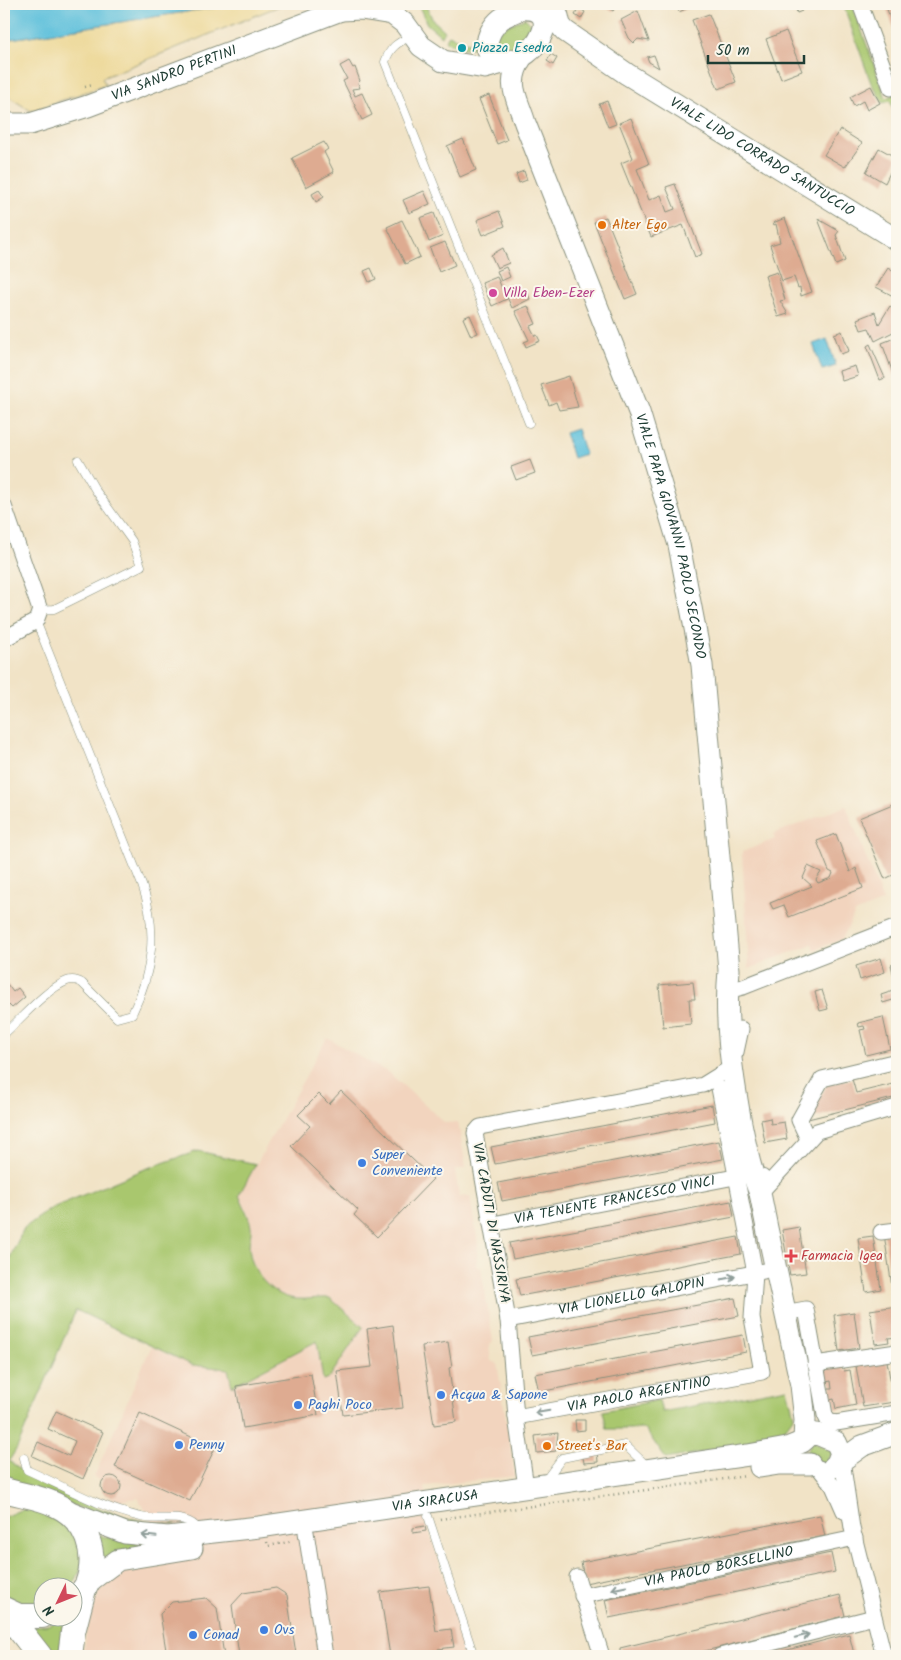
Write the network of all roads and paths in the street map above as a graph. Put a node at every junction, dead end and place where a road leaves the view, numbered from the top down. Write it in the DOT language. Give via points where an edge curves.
graph roads {
  1 [pos="860,4"];
  2 [pos="387,6"];
  3 [pos="351,8"];
  4 [pos="413,36"];
  5 [pos="525,37"];
  6 [pos="627,74"];
  7 [pos="897,85"];
  8 [pos="4,124"];
  9 [pos="525,124"];
  10 [pos="897,240"];
  11 [pos="528,423"];
  12 [pos="78,460"];
  13 [pos="4,506"];
  14 [pos="38,615"];
  15 [pos="4,639"];
  16 [pos="897,927"];
  17 [pos="731,983"];
  18 [pos="741,1029"];
  19 [pos="4,1034"];
  20 [pos="897,1061"];
  21 [pos="730,1082"];
  22 [pos="897,1107"];
  23 [pos="808,1139"];
  24 [pos="756,1141"];
  25 [pos="752,1179"];
  26 [pos="493,1224"];
  27 [pos="897,1230"];
  28 [pos="881,1232"];
  29 [pos="766,1271"];
  30 [pos="784,1313"];
  31 [pos="508,1320"];
  32 [pos="897,1352"];
  33 [pos="815,1364"];
  34 [pos="897,1413"];
  35 [pos="516,1417"];
  36 [pos="897,1431"];
  37 [pos="814,1438"];
  38 [pos="24,1458"];
  39 [pos="830,1463"];
  40 [pos="534,1486"];
  41 [pos="4,1490"];
  42 [pos="39,1500"];
  43 [pos="4,1508"];
  44 [pos="68,1511"];
  45 [pos="428,1516"];
  46 [pos="306,1532"];
  47 [pos="854,1533"];
  48 [pos="202,1534"];
  49 [pos="576,1577"];
  50 [pos="82,1589"];
  51 [pos="82,1591"];
  52 [pos="582,1596"];
  53 [pos="4,1610"];
  54 [pos="32,1616"];
  55 [pos="874,1617"];
  56 [pos="74,1628"];
  57 [pos="40,1656"];
  58 [pos="70,1656"];
  59 [pos="325,1656"];
  60 [pos="474,1656"];
  61 [pos="602,1656"];
  62 [pos="720,1656"];
  63 [pos="884,1656"];
  1 -- 7 [label="street" via="891,88"];
  2 -- 3 [label="street"];
  2 -- 4 [label="street"];
  2 -- 5 [label="street" via="446,55 464,59 479,50"];
  3 -- 8 [label="street, VIA SANDRO PERTINI" via="88,106 30,124"];
  4 -- 5 [label="street" via="427,51 443,61"];
  4 -- 11 [label="lane" via="395,44 385,62"];
  5 -- 6 [label="street" via="559,41"];
  5 -- 6 [label="street" via="565,31"];
  5 -- 9 [label="street" via="512,80"];
  5 -- 9 [label="street" via="503,82"];
  6 -- 10 [label="street, VIALE LIDO CORRADO SANTUCCIO"];
  9 -- 17 [label="street, VIALE PAPA GIOVANNI PAOLO SECONDO" via="639,412 679,545 702,664"];
  12 -- 14 [label="lane" via="132,540 141,566"];
  13 -- 14 [label="street"];
  14 -- 15 [label="street"];
  14 -- 19 [label="lane" via="142,885 150,908 152,934 144,989 132,1014 117,1018 82,983 67,981"];
  16 -- 17 [label="street"];
  17 -- 18 [label="street"];
  17 -- 21 [label="street"];
  18 -- 21 [label="street"];
  18 -- 24 [label="street" via="745,1083"];
  20 -- 23 [label="street" via="822,1079 799,1120"];
  21 -- 24 [label="street" via="741,1090 747,1122"];
  21 -- 25 [label="street"];
  21 -- 26 [label="street, VIA CADUTI DI NASSIRIYA" via="480,1128 475,1133"];
  22 -- 23 [label="street" via="817,1131"];
  23 -- 25 [label="street"];
  24 -- 25 [label="street"];
  25 -- 26 [label="street, VIA TENENTE FRANCESCO VINCI"];
  25 -- 29 [label="street"];
  25 -- 29 [label="street"];
  26 -- 31 [label="street, VIA CADUTI DI NASSIRIYA"];
  27 -- 28 [label="street"];
  29 -- 30 [label="street"];
  31 -- 29 [label="street, VIA LIONELLO GALOPIN, one-way"];
  29 -- 35 [label="street, VIA PAOLO ARGENTINO, one-way" via="752,1318 762,1372"];
  30 -- 33 [label="street" via="806,1310"];
  30 -- 37 [label="street" via="806,1420"];
  31 -- 35 [label="street, VIA CADUTI DI NASSIRIYA"];
  32 -- 33 [label="street"];
  33 -- 34 [label="street" via="828,1421 836,1423"];
  35 -- 40 [label="street, VIA CADUTI DI NASSIRIYA"];
  36 -- 37 [label="street, VIA SIRACUSA"];
  36 -- 39 [label="street"];
  37 -- 39 [label="street" via="836,1442"];
  37 -- 39 [label="street" via="801,1454"];
  37 -- 40 [label="street, VIA SIRACUSA" via="787,1448"];
  38 -- 48 [label="lane" via="27,1470 100,1505 142,1518 188,1520"];
  39 -- 45 [label="street, VIA SIRACUSA" via="779,1464"];
  39 -- 47 [label="street"];
  39 -- 47 [label="street" via="833,1486"];
  40 -- 48 [label="street, VIA SIRACUSA"];
  41 -- 42 [label="main road"];
  42 -- 43 [label="main road" via="22,1501"];
  42 -- 44 [label="main road"];
  48 -- 44 [label="street, VIA SIRACUSA, one-way" via="168,1537 125,1533"];
  44 -- 50 [label="main road" via="82,1526 90,1544 92,1564"];
  45 -- 46 [label="street, VIA SIRACUSA"];
  45 -- 60 [label="lane"];
  46 -- 51 [label="street, VIA SIRACUSA" via="136,1555 118,1560"];
  46 -- 59 [label="street"];
  47 -- 52 [label="street, VIA PAOLO BORSELLINO, one-way"];
  47 -- 55 [label="street"];
  49 -- 52 [label="street"];
  52 -- 61 [label="street"];
  53 -- 54 [label="main road" via="19,1616"];
  53 -- 57 [label="main road"];
  62 -- 55 [label="street, one-way"];
  55 -- 63 [label="street"];
  56 -- 58 [label="main road"];
}
